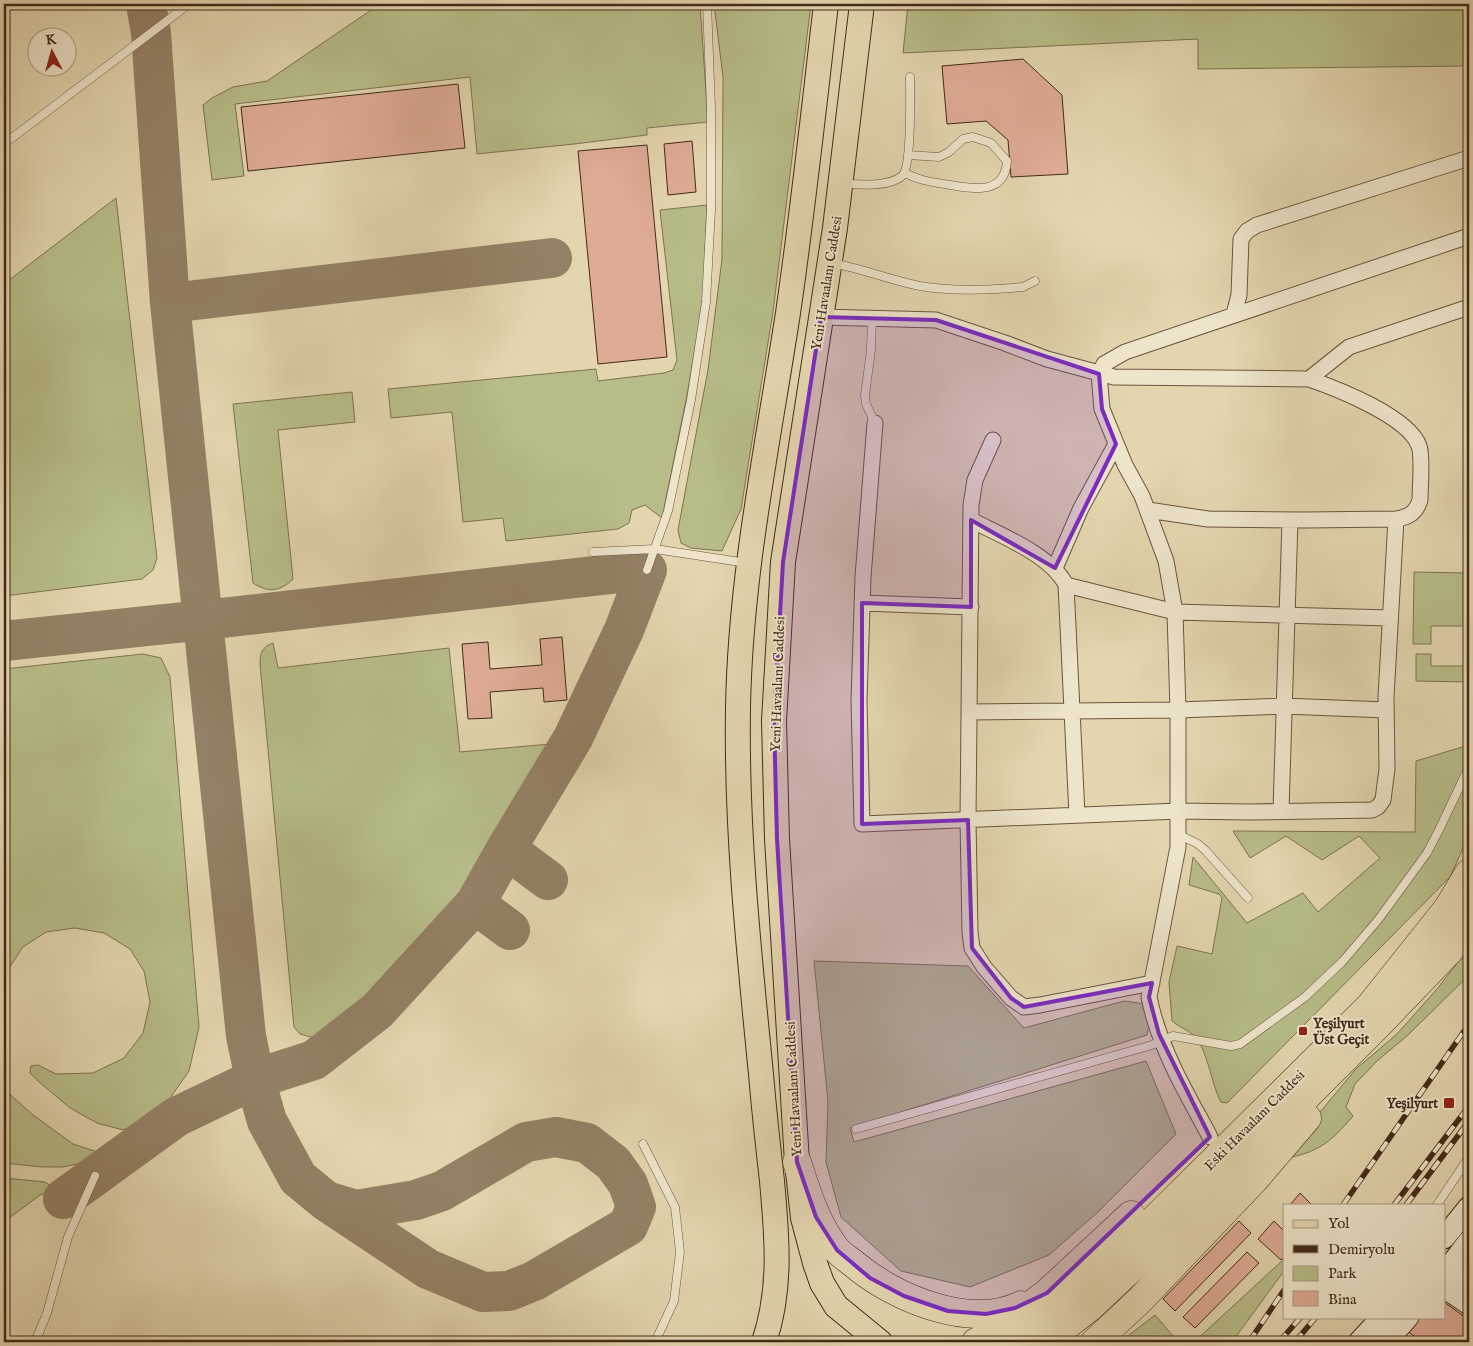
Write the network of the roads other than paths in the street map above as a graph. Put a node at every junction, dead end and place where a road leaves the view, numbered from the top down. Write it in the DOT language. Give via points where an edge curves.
graph roads {
  1 [pos="189,4"];
  2 [pos="708,4"];
  3 [pos="826,4"];
  4 [pos="862,4"];
  5 [pos="910,77"];
  6 [pos="4,144"];
  7 [pos="809,154"];
  8 [pos="908,155"];
  9 [pos="1469,158"];
  10 [pos="843,160"];
  11 [pos="905,173"];
  12 [pos="840,183"];
  13 [pos="1469,236"];
  14 [pos="829,262"];
  15 [pos="1035,281"];
  16 [pos="1469,307"];
  17 [pos="788,313"];
  18 [pos="1234,314"];
  19 [pos="821,317"];
  20 [pos="872,318"];
  21 [pos="1099,374"];
  22 [pos="1309,379"];
  23 [pos="876,423"];
  24 [pos="993,440"];
  25 [pos="1116,444"];
  26 [pos="1148,510"];
  27 [pos="1396,519"];
  28 [pos="971,520"];
  29 [pos="1290,520"];
  30 [pos="654,549"];
  31 [pos="592,552"];
  32 [pos="749,563"];
  33 [pos="1055,568"];
  34 [pos="647,570"];
  35 [pos="1066,584"];
  36 [pos="862,603"];
  37 [pos="971,607"];
  38 [pos="1175,612"];
  39 [pos="1287,615"];
  40 [pos="1390,618"];
  41 [pos="1284,706"];
  42 [pos="1178,710"];
  43 [pos="1386,710"];
  44 [pos="1071,711"];
  45 [pos="970,712"];
  46 [pos="1469,767"];
  47 [pos="1179,811"];
  48 [pos="1281,811"];
  49 [pos="1076,815"];
  50 [pos="968,820"];
  51 [pos="1178,834"];
  52 [pos="1469,873"];
  53 [pos="1248,898"];
  54 [pos="1469,923"];
  55 [pos="1420,944"];
  56 [pos="1450,950"];
  57 [pos="1152,983"];
  58 [pos="1162,1040"];
  59 [pos="856,1129"];
  60 [pos="1210,1137"];
  61 [pos="643,1144"];
  62 [pos="1469,1157"];
  63 [pos="797,1162"];
  64 [pos="95,1176"];
  65 [pos="1438,1204"];
  66 [pos="1469,1207"];
  67 [pos="1446,1236"];
  68 [pos="1469,1241"];
  69 [pos="1446,1274"];
  70 [pos="1446,1275"];
  71 [pos="1446,1276"];
  72 [pos="1469,1282"];
  73 [pos="1047,1293"];
  74 [pos="1469,1304"];
  75 [pos="1381,1318"];
  76 [pos="1407,1318"];
  77 [pos="35,1342"];
  78 [pos="652,1342"];
  79 [pos="764,1342"];
  80 [pos="880,1342"];
  81 [pos="976,1342"];
  82 [pos="1013,1342"];
  83 [pos="1044,1342"];
  84 [pos="1095,1342"];
  85 [pos="1360,1342"];
  86 [pos="1386,1342"];
  1 -- 6 [label="lane"];
  2 -- 30 [label="lane" via="711,210 706,302 691,400 670,502"];
  3 -- 7 [label="main road, Yeni Havaalanı Caddesi"];
  4 -- 10 [label="main road, Yeni Havaalanı Caddesi"];
  5 -- 8 [label="lane"];
  7 -- 10 [label="main road"];
  7 -- 17 [label="main road, Yeni Havaalanı Caddesi"];
  8 -- 11 [label="lane"];
  8 -- 11 [label="lane" via="939,157 964,139 978,138 991,143 1002,155 1007,161 1006,171 997,184 975,189 918,180"];
  9 -- 18 [label="street" via="1257,225 1247,231 1241,239 1239,295"];
  10 -- 12 [label="main road, Yeni Havaalanı Caddesi"];
  11 -- 12 [label="lane" via="898,179 875,184"];
  12 -- 14 [label="main road, Yeni Havaalanı Caddesi"];
  13 -- 18 [label="street"];
  14 -- 15 [label="lane" via="942,290 1024,287"];
  14 -- 19 [label="main road, Yeni Havaalanı Caddesi"];
  16 -- 22 [label="street" via="1349,347"];
  17 -- 19 [label="main road"];
  17 -- 32 [label="main road, Yeni Havaalanı Caddesi"];
  18 -- 21 [label="street" via="1125,352 1104,364"];
  19 -- 20 [label="street"];
  19 -- 63 [label="main road, Yeni Havaalanı Caddesi" via="783,562 774,721 776,839"];
  20 -- 21 [label="street" via="936,320 1030,354"];
  20 -- 23 [label="lane" via="865,395"];
  21 -- 22 [label="street" via="1114,377"];
  21 -- 25 [label="street" via="1102,409"];
  22 -- 27 [label="street" via="1366,403 1415,436 1420,448 1420,500 1412,515"];
  23 -- 36 [label="street"];
  24 -- 28 [label="street" via="975,480"];
  25 -- 26 [label="street"];
  25 -- 33 [label="street" via="1081,508"];
  26 -- 29 [label="street" via="1208,519"];
  26 -- 38 [label="street" via="1166,561"];
  27 -- 29 [label="street"];
  27 -- 40 [label="street"];
  28 -- 33 [label="street"];
  28 -- 37 [label="street"];
  29 -- 39 [label="street"];
  30 -- 31 [label="lane"];
  30 -- 32 [label="lane"];
  30 -- 34 [label="lane"];
  32 -- 79 [label="main road, Yeni Havaalanı Caddesi" via="740,633 740,808 755,1014 777,1242 776,1294"];
  33 -- 35 [label="street"];
  35 -- 38 [label="street"];
  35 -- 44 [label="street"];
  36 -- 37 [label="street"];
  36 -- 50 [label="street" via="859,701 862,824"];
  37 -- 45 [label="street"];
  38 -- 39 [label="street"];
  38 -- 42 [label="street"];
  39 -- 40 [label="street"];
  39 -- 41 [label="street"];
  40 -- 43 [label="street"];
  41 -- 42 [label="street"];
  41 -- 43 [label="street"];
  41 -- 48 [label="street"];
  42 -- 44 [label="street"];
  42 -- 47 [label="street"];
  43 -- 48 [label="street" via="1387,768 1384,795 1378,807 1372,810"];
  44 -- 45 [label="street"];
  44 -- 49 [label="street"];
  45 -- 50 [label="street"];
  46 -- 58 [label="lane" via="1427,853 1378,920 1342,962 1305,997 1240,1044 1232,1046 1173,1036"];
  47 -- 48 [label="street"];
  47 -- 49 [label="street"];
  47 -- 51 [label="street"];
  49 -- 50 [label="street"];
  50 -- 57 [label="street" via="972,948 1011,998 1024,1007"];
  51 -- 53 [label="lane" via="1205,850"];
  51 -- 57 [label="street"];
  52 -- 55 [label="highway, Eski Havaalanı Caddesi" via="1448,908"];
  54 -- 56 [label="highway, Eski Havaalanı Caddesi"];
  55 -- 60 [label="highway" via="1389,968"];
  55 -- 82 [label="highway, Eski Havaalanı Caddesi" via="1370,1006 1110,1263"];
  56 -- 83 [label="highway, Eski Havaalanı Caddesi" via="1185,1218 1089,1308"];
  56 -- 84 [label="highway" via="1424,992 1391,1029 1295,1131 1255,1179 1140,1300"];
  57 -- 58 [label="street" via="1149,997"];
  58 -- 59 [label="lane"];
  58 -- 60 [label="street"];
  60 -- 73 [label="highway"];
  61 -- 78 [label="lane" via="675,1207 680,1252 674,1300 656,1340"];
  62 -- 65 [label="lane"];
  63 -- 73 [label="highway" via="816,1217 837,1250 870,1278 904,1296 948,1311 986,1314 1015,1308"];
  63 -- 80 [label="main road, Yeni Havaalanı Caddesi" via="803,1218 822,1283 836,1306"];
  64 -- 77 [label="lane" via="68,1237 47,1313"];
  66 -- 67 [label="main road"];
  68 -- 69 [label="main road"];
  70 -- 72 [label="main road"];
  71 -- 74 [label="main road"];
  73 -- 81 [label="highway"];
  75 -- 85 [label="main road"];
  76 -- 86 [label="main road"];
}
